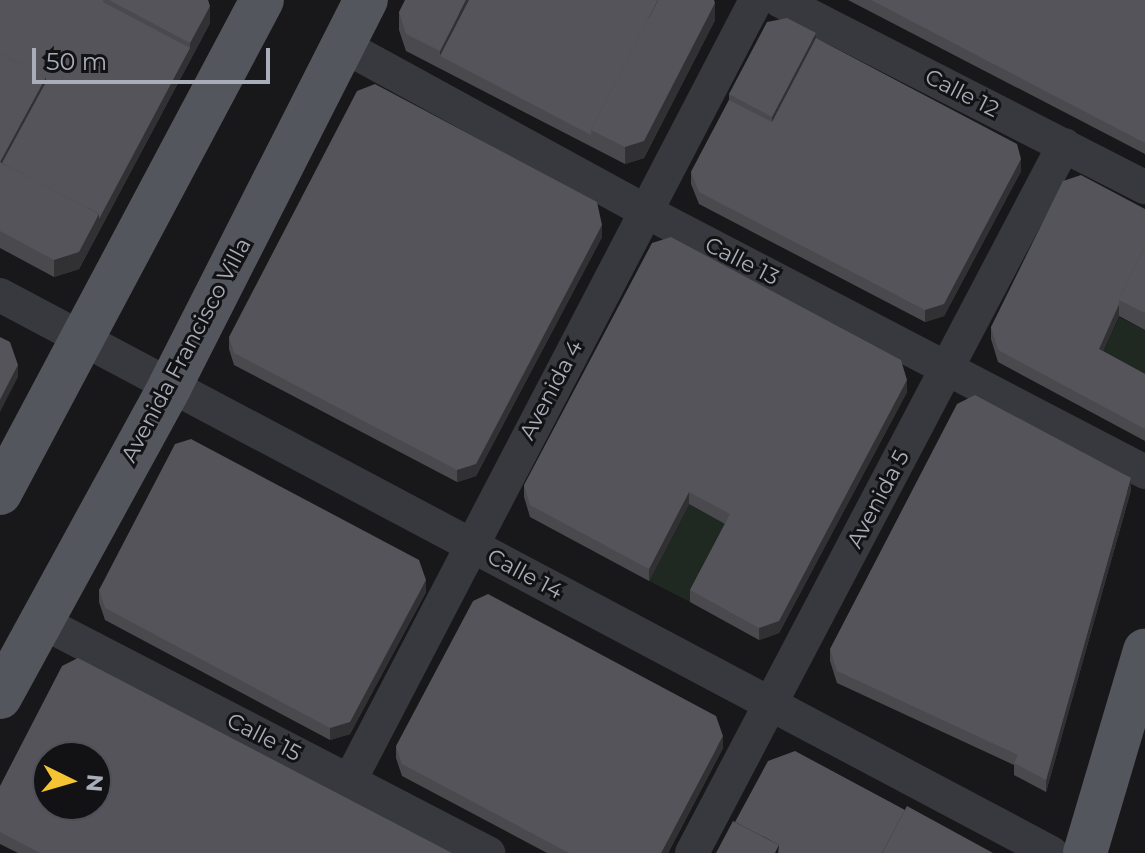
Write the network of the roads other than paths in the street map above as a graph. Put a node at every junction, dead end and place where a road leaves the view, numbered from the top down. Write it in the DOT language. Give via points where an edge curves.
graph roads {
  1 [pos="366,0"];
  2 [pos="756,0"];
  3 [pos="779,0"];
  4 [pos="253,3"];
  5 [pos="342,45"];
  6 [pos="1064,145"];
  7 [pos="1145,187"];
  8 [pos="645,211"];
  9 [pos="0,295"];
  10 [pos="81,338"];
  11 [pos="947,367"];
  12 [pos="170,386"];
  13 [pos="1145,472"];
  14 [pos="0,493"];
  15 [pos="470,546"];
  16 [pos="40,621"];
  17 [pos="1145,651"];
  18 [pos="0,697"];
  19 [pos="771,703"];
  20 [pos="349,782"];
  21 [pos="488,853"];
  22 [pos="692,853"];
  23 [pos="1051,853"];
  24 [pos="1085,853"];
  1 -- 5 [label="main road, Avenida Francisco Villa"];
  2 -- 8 [label="street, Avenida 4"];
  3 -- 6 [label="street, Calle 12"];
  4 -- 10 [label="main road"];
  5 -- 8 [label="street, Calle 13"];
  5 -- 12 [label="main road, Avenida Francisco Villa"];
  6 -- 7 [label="street, Calle 12"];
  6 -- 11 [label="street, Avenida 5"];
  8 -- 11 [label="street, Calle 13"];
  8 -- 15 [label="street, Avenida 4"];
  9 -- 10 [label="street, Calle 14"];
  10 -- 12 [label="street, Calle 14"];
  10 -- 14 [label="main road"];
  11 -- 13 [label="street, Calle 13"];
  11 -- 19 [label="street, Avenida 5"];
  12 -- 15 [label="street, Calle 14"];
  12 -- 16 [label="main road, Avenida Francisco Villa"];
  15 -- 19 [label="street, Calle 14"];
  15 -- 20 [label="street, Avenida 4"];
  16 -- 18 [label="main road, Avenida Francisco Villa"];
  16 -- 20 [label="street, Calle 15"];
  17 -- 24 [label="main road"];
  19 -- 22 [label="street, Avenida 5"];
  19 -- 23 [label="street, Calle 14"];
  20 -- 21 [label="street, Calle 15"];
}
